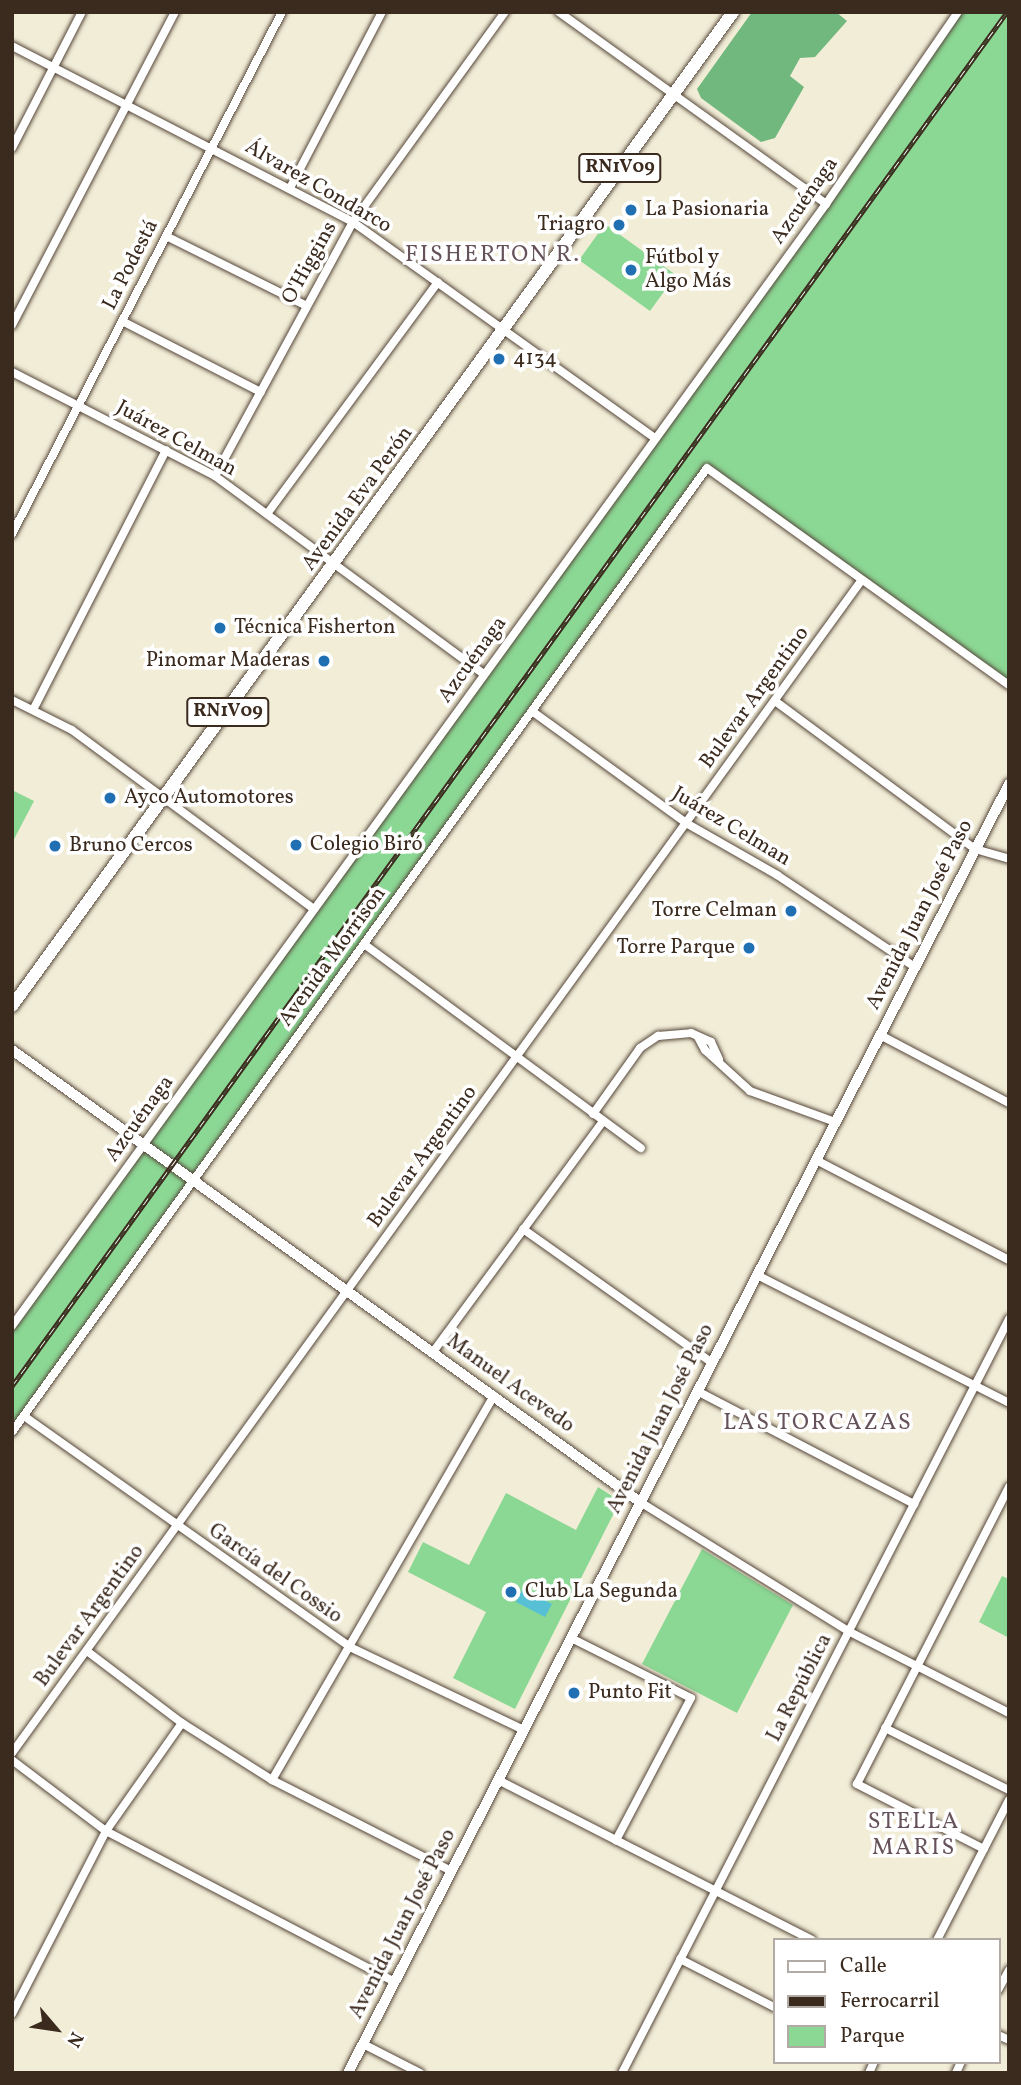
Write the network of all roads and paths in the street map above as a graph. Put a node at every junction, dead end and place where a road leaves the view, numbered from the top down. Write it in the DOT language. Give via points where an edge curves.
graph roads {
  1 [pos="82,12"];
  2 [pos="174,12"];
  3 [pos="282,12"];
  4 [pos="382,12"];
  5 [pos="505,12"];
  6 [pos="559,12"];
  7 [pos="733,12"];
  8 [pos="958,12"];
  9 [pos="12,47"];
  10 [pos="53,67"];
  11 [pos="674,93"];
  12 [pos="127,105"];
  13 [pos="12,148"];
  14 [pos="212,148"];
  15 [pos="290,188"];
  16 [pos="826,204"];
  17 [pos="353,222"];
  18 [pos="166,236"];
  19 [pos="438,282"];
  20 [pos="306,306"];
  21 [pos="122,321"];
  22 [pos="12,325"];
  23 [pos="504,329"];
  24 [pos="12,372"];
  25 [pos="261,392"];
  26 [pos="78,406"];
  27 [pos="655,438"];
  28 [pos="166,450"];
  29 [pos="215,475"];
  30 [pos="267,514"];
  31 [pos="12,534"];
  32 [pos="335,565"];
  33 [pos="861,581"];
  34 [pos="484,674"];
  35 [pos="1009,685"];
  36 [pos="12,699"];
  37 [pos="775,701"];
  38 [pos="33,710"];
  39 [pos="531,711"];
  40 [pos="1009,784"];
  41 [pos="164,800"];
  42 [pos="686,823"];
  43 [pos="975,849"];
  44 [pos="1009,859"];
  45 [pos="314,909"];
  46 [pos="364,944"];
  47 [pos="915,967"];
  48 [pos="12,1006"];
  49 [pos="880,1035"];
  50 [pos="12,1050"];
  51 [pos="516,1057"];
  52 [pos="1009,1103"];
  53 [pos="593,1114"];
  54 [pos="603,1121"];
  55 [pos="835,1122"];
  56 [pos="144,1144"];
  57 [pos="641,1149"];
  58 [pos="816,1160"];
  59 [pos="194,1180"];
  60 [pos="523,1229"];
  61 [pos="1009,1260"];
  62 [pos="757,1275"];
  63 [pos="348,1290"];
  64 [pos="1009,1320"];
  65 [pos="12,1326"];
  66 [pos="433,1352"];
  67 [pos="712,1363"];
  68 [pos="975,1386"];
  69 [pos="697,1391"];
  70 [pos="494,1396"];
  71 [pos="1009,1403"];
  72 [pos="24,1416"];
  73 [pos="12,1432"];
  74 [pos="1009,1488"];
  75 [pos="640,1502"];
  76 [pos="914,1504"];
  77 [pos="176,1527"];
  78 [pos="848,1631"];
  79 [pos="570,1638"];
  80 [pos="350,1647"];
  81 [pos="87,1651"];
  82 [pos="917,1666"];
  83 [pos="1009,1713"];
  84 [pos="182,1723"];
  85 [pos="885,1728"];
  86 [pos="524,1730"];
  87 [pos="12,1754"];
  88 [pos="12,1760"];
  89 [pos="272,1780"];
  90 [pos="498,1780"];
  91 [pos="1009,1790"];
  92 [pos="1009,1800"];
  93 [pos="106,1831"];
  94 [pos="616,1840"];
  95 [pos="984,1849"];
  96 [pos="452,1871"];
  97 [pos="715,1890"];
  98 [pos="808,1938"];
  99 [pos="938,1938"];
  100 [pos="680,1959"];
  101 [pos="1009,1970"];
  102 [pos="395,1982"];
  103 [pos="1000,1986"];
  104 [pos="772,2006"];
  105 [pos="12,2014"];
  106 [pos="363,2043"];
  107 [pos="348,2073"];
  108 [pos="420,2073"];
  109 [pos="621,2073"];
  1 -- 10 [label="street"];
  2 -- 12 [label="street"];
  3 -- 14 [label="street, La Podestá"];
  4 -- 15 [label="street"];
  5 -- 17 [label="street, O'Higgins"];
  6 -- 11 [label="street"];
  7 -- 11 [label="main road, Avenida Eva Perón / RN1V09"];
  8 -- 16 [label="street, Azcuénaga"];
  9 -- 10 [label="street, Álvarez Condarco"];
  10 -- 12 [label="street, Álvarez Condarco"];
  10 -- 13 [label="street"];
  11 -- 16 [label="street"];
  11 -- 23 [label="main road, Avenida Eva Perón / RN1V09"];
  12 -- 14 [label="street, Álvarez Condarco"];
  12 -- 22 [label="street"];
  14 -- 15 [label="street, Álvarez Condarco"];
  14 -- 18 [label="street, La Podestá"];
  15 -- 17 [label="street, Álvarez Condarco"];
  16 -- 27 [label="street, Azcuénaga"];
  17 -- 19 [label="street, Álvarez Condarco"];
  17 -- 20 [label="street, O'Higgins"];
  18 -- 20 [label="street"];
  18 -- 21 [label="street, La Podestá"];
  19 -- 23 [label="street, Álvarez Condarco"];
  19 -- 30 [label="street"];
  20 -- 25 [label="street, O'Higgins"];
  21 -- 25 [label="street"];
  21 -- 26 [label="street, La Podestá"];
  23 -- 27 [label="street, Álvarez Condarco"];
  23 -- 32 [label="main road, Avenida Eva Perón / RN1V09"];
  24 -- 26 [label="street, Juárez Celman"];
  25 -- 29 [label="street, O'Higgins"];
  26 -- 28 [label="street, Juárez Celman"];
  26 -- 31 [label="street, La Podestá"];
  27 -- 34 [label="street, Azcuénaga"];
  28 -- 29 [label="street, Juárez Celman"];
  28 -- 38 [label="street"];
  29 -- 30 [label="street, Juárez Celman"];
  30 -- 32 [label="street, Juárez Celman"];
  32 -- 34 [label="street, Juárez Celman"];
  32 -- 41 [label="main road, Avenida Eva Perón / RN1V09"];
  33 -- 35 [label="street"];
  33 -- 37 [label="street, Bulevar Argentino"];
  33 -- 39 [label="street, Avenida Morrison" via="707,468"];
  34 -- 45 [label="street, Azcuénaga"];
  36 -- 38 [label="street"];
  37 -- 42 [label="street, Bulevar Argentino"];
  37 -- 43 [label="street"];
  38 -- 41 [label="street" via="72,730"];
  39 -- 42 [label="street, Juárez Celman"];
  39 -- 46 [label="street, Avenida Morrison"];
  40 -- 43 [label="main road, Avenida Juan José Paso"];
  41 -- 45 [label="street"];
  41 -- 48 [label="main road, Avenida Eva Perón / RN1V09"];
  42 -- 47 [label="street, Juárez Celman" via="777,875"];
  42 -- 51 [label="street, Bulevar Argentino"];
  43 -- 44 [label="street"];
  43 -- 47 [label="main road, Avenida Juan José Paso"];
  45 -- 56 [label="street, Azcuénaga"];
  46 -- 51 [label="street"];
  46 -- 59 [label="street, Avenida Morrison"];
  47 -- 49 [label="main road, Avenida Juan José Paso"];
  49 -- 52 [label="street"];
  49 -- 55 [label="main road, Avenida Juan José Paso"];
  50 -- 56 [label="street, Manuel Acevedo"];
  51 -- 53 [label="street"];
  51 -- 63 [label="street, Bulevar Argentino"];
  53 -- 54 [label="street"];
  53 -- 55 [label="street" via="649,1040 683,1032 715,1045 719,1059 759,1096"];
  54 -- 57 [label="street"];
  54 -- 60 [label="street"];
  55 -- 58 [label="main road, Avenida Juan José Paso"];
  56 -- 59 [label="street, Manuel Acevedo"];
  56 -- 65 [label="street, Azcuénaga"];
  58 -- 61 [label="street"];
  58 -- 62 [label="main road, Avenida Juan José Paso"];
  59 -- 63 [label="street, Manuel Acevedo"];
  59 -- 72 [label="street, Avenida Morrison"];
  60 -- 66 [label="street"];
  60 -- 67 [label="street"];
  62 -- 67 [label="main road, Avenida Juan José Paso"];
  62 -- 68 [label="street"];
  63 -- 66 [label="street, Manuel Acevedo"];
  63 -- 77 [label="street, Bulevar Argentino"];
  64 -- 68 [label="street, La República"];
  66 -- 70 [label="street, Manuel Acevedo"];
  67 -- 69 [label="main road, Avenida Juan José Paso"];
  68 -- 71 [label="street"];
  68 -- 76 [label="street, La República"];
  69 -- 75 [label="main road, Avenida Juan José Paso"];
  69 -- 76 [label="street"];
  70 -- 75 [label="street, Manuel Acevedo"];
  70 -- 80 [label="street"];
  72 -- 73 [label="street, Avenida Morrison"];
  72 -- 77 [label="street, García del Cossio"];
  74 -- 82 [label="street"];
  75 -- 78 [label="street, Manuel Acevedo"];
  75 -- 79 [label="main road, Avenida Juan José Paso"];
  76 -- 78 [label="street, La República"];
  77 -- 80 [label="street, García del Cossio"];
  77 -- 81 [label="street, Bulevar Argentino"];
  78 -- 82 [label="street, Manuel Acevedo"];
  78 -- 97 [label="street, La República"];
  79 -- 86 [label="main road, Avenida Juan José Paso"];
  79 -- 94 [label="street" via="691,1698"];
  80 -- 86 [label="street, García del Cossio"];
  80 -- 89 [label="street"];
  81 -- 84 [label="street"];
  81 -- 87 [label="street, Bulevar Argentino"];
  82 -- 83 [label="street, Manuel Acevedo"];
  82 -- 85 [label="street"];
  84 -- 89 [label="street"];
  84 -- 93 [label="street"];
  85 -- 91 [label="street"];
  85 -- 95 [label="street" via="857,1784"];
  86 -- 90 [label="main road, Avenida Juan José Paso"];
  88 -- 93 [label="street"];
  89 -- 96 [label="street"];
  90 -- 94 [label="street"];
  90 -- 96 [label="main road, Avenida Juan José Paso"];
  92 -- 95 [label="street"];
  93 -- 102 [label="street"];
  93 -- 105 [label="street"];
  94 -- 97 [label="street"];
  95 -- 99 [label="street"];
  96 -- 102 [label="main road, Avenida Juan José Paso"];
  97 -- 98 [label="street"];
  97 -- 100 [label="street, La República"];
  100 -- 104 [label="street"];
  100 -- 109 [label="street, La República"];
  101 -- 103 [label="street"];
  102 -- 106 [label="main road, Avenida Juan José Paso"];
  106 -- 107 [label="main road, Avenida Juan José Paso"];
  106 -- 108 [label="street"];
}
